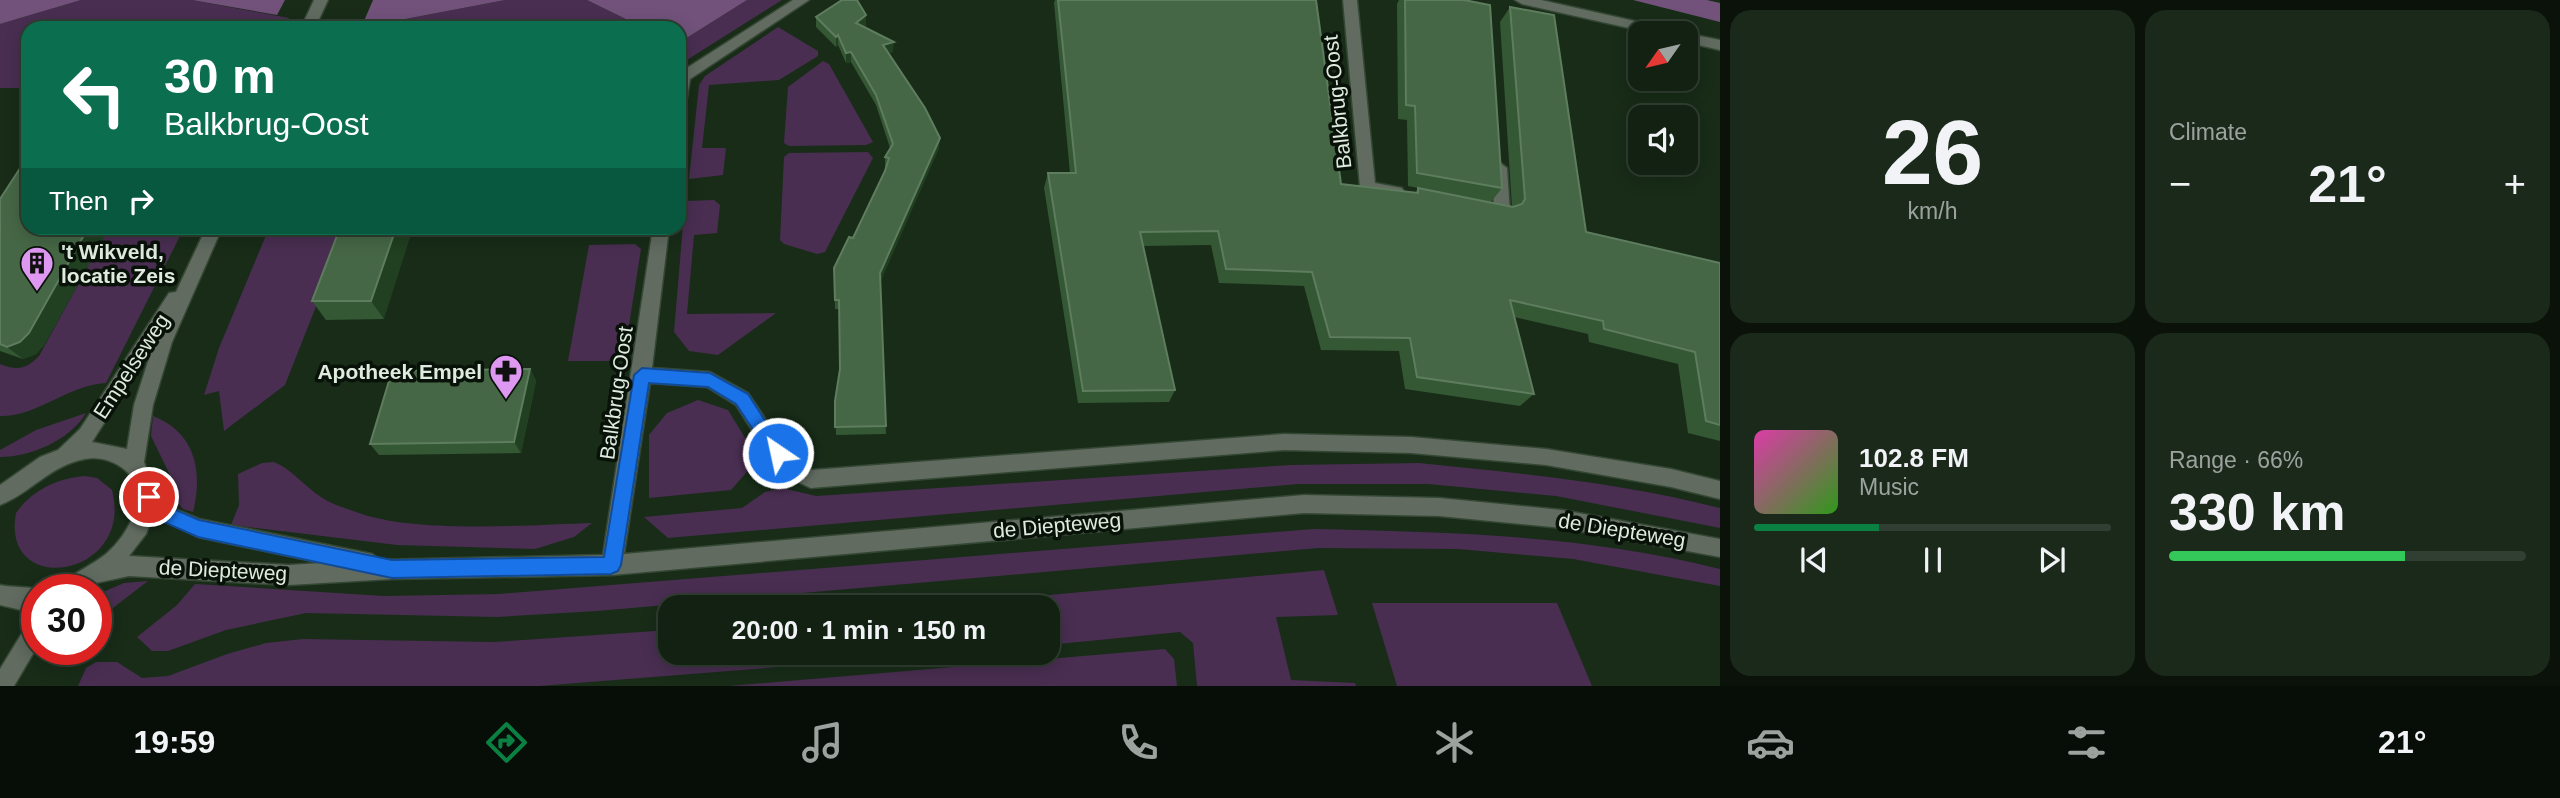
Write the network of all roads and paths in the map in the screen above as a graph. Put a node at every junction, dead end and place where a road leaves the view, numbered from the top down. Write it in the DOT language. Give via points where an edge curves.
graph roads {
  1 [pos="321,0"];
  2 [pos="802,0"];
  3 [pos="1350,0"];
  4 [pos="1521,0"];
  5 [pos="311,21"];
  6 [pos="1628,24"];
  7 [pos="1698,40"];
  8 [pos="1720,45"];
  9 [pos="686,74"];
  10 [pos="1498,146"];
  11 [pos="1408,194"];
  12 [pos="1475,208"];
  13 [pos="211,235"];
  14 [pos="660,235"];
  15 [pos="193,272"];
  16 [pos="642,375"];
  17 [pos="64,455"];
  18 [pos="135,461"];
  19 [pos="1720,490"];
  20 [pos="0,496"];
  21 [pos="149,497"];
  22 [pos="1720,548"];
  23 [pos="611,565"];
  24 [pos="392,569"];
  25 [pos="97,573"];
  26 [pos="0,596"];
  27 [pos="21,600"];
  28 [pos="21,654"];
  29 [pos="2,686"];
  1 -- 5 [label="street"];
  2 -- 9 [label="street"];
  3 -- 11 [label="street, Balkbrug-Oost" via="1368,187"];
  4 -- 6 [label="street"];
  7 -- 8 [label="street"];
  10 -- 12 [label="street" via="1502,213"];
  13 -- 15 [label="street, Empelseweg"];
  14 -- 16 [label="street, Balkbrug-Oost"];
  15 -- 17 [label="street, Empelseweg" via="87,435"];
  15 -- 18 [label="street, Empelseweg" via="144,404"];
  16 -- 19 [label="street" via="710,380 742,399 787,467 811,479 1284,442 1410,445 1546,457"];
  16 -- 23 [label="street, Balkbrug-Oost"];
  17 -- 18 [label="street" via="105,450"];
  17 -- 20 [label="street" via="19,478"];
  18 -- 21 [label="street" via="146,477"];
  21 -- 24 [label="street, de Diepteweg" via="163,513 198,528"];
  21 -- 25 [label="street" via="134,536"];
  22 -- 23 [label="street, de Diepteweg" via="1562,519 1439,508 1304,504"];
  23 -- 24 [label="street, de Diepteweg"];
  24 -- 25 [label="street, de Diepteweg" via="289,575 130,566"];
  26 -- 27 [label="street"];
  28 -- 29 [label="street"];
}
